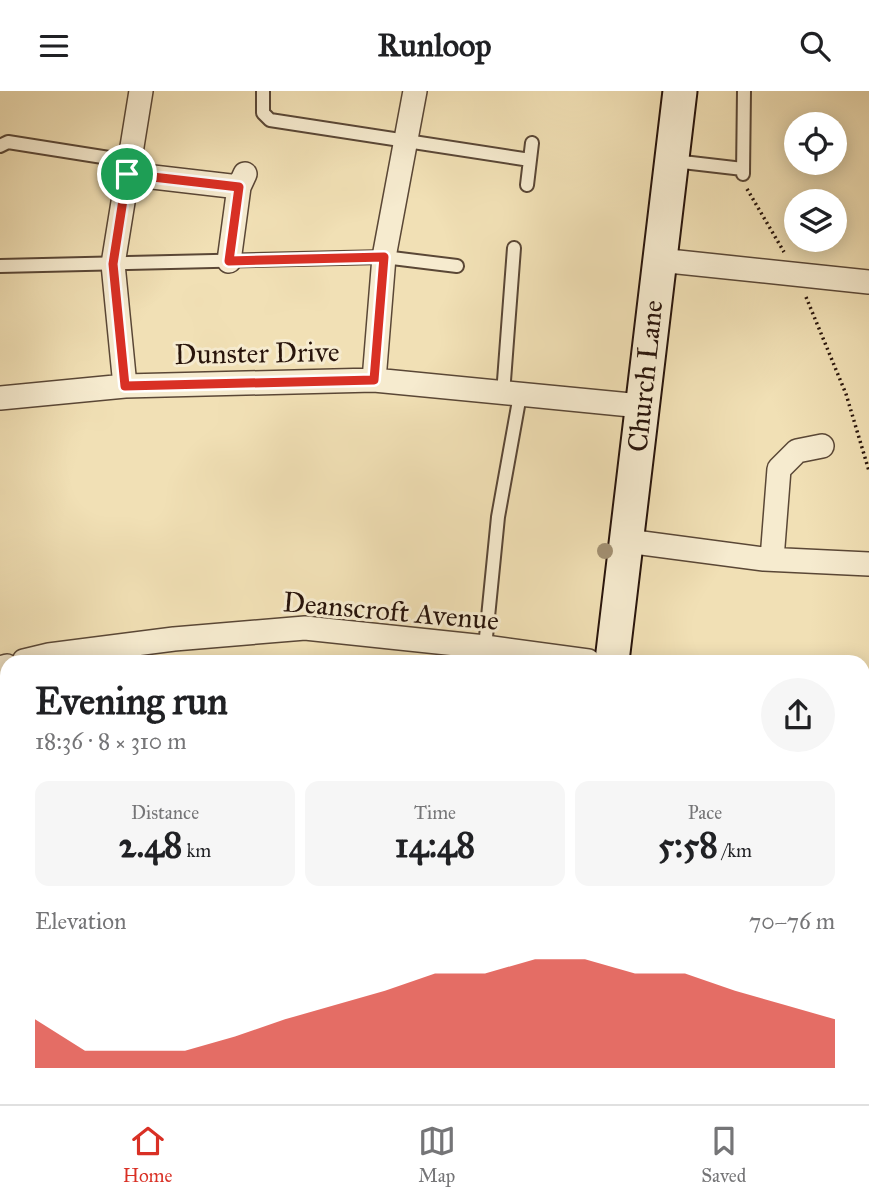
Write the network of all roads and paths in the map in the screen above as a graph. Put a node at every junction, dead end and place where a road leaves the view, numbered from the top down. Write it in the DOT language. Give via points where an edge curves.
graph roads {
  1 [pos="141,91"];
  2 [pos="263,91"];
  3 [pos="415,91"];
  4 [pos="680,91"];
  5 [pos="744,91"];
  6 [pos="406,142"];
  7 [pos="532,143"];
  8 [pos="0,146"];
  9 [pos="530,160"];
  10 [pos="671,161"];
  11 [pos="128,167"];
  12 [pos="743,171"];
  13 [pos="527,185"];
  14 [pos="514,248"];
  15 [pos="384,257"];
  16 [pos="659,260"];
  17 [pos="229,261"];
  18 [pos="113,264"];
  19 [pos="0,266"];
  20 [pos="457,266"];
  21 [pos="797,275"];
  22 [pos="869,282"];
  23 [pos="374,380"];
  24 [pos="125,386"];
  25 [pos="511,394"];
  26 [pos="0,398"];
  27 [pos="641,406"];
  28 [pos="822,446"];
  29 [pos="869,471"];
  30 [pos="627,541"];
  31 [pos="772,559"];
  32 [pos="869,564"];
  33 [pos="484,654"];
  34 [pos="48,655"];
  35 [pos="613,655"];
  1 -- 11 [label="street"];
  2 -- 6 [label="lane" via="263,113 270,120"];
  3 -- 6 [label="street"];
  4 -- 10 [label="main road, Church Lane"];
  5 -- 12 [label="lane"];
  6 -- 9 [label="lane"];
  6 -- 15 [label="street"];
  7 -- 9 [label="lane"];
  8 -- 11 [label="lane" via="8,142"];
  9 -- 13 [label="lane"];
  10 -- 12 [label="lane"];
  10 -- 16 [label="main road, Church Lane"];
  11 -- 17 [label="street" via="242,181"];
  11 -- 18 [label="street"];
  12 -- 21 [label="path" via="746,187"];
  14 -- 25 [label="lane"];
  15 -- 17 [label="lane"];
  15 -- 20 [label="lane"];
  15 -- 23 [label="street"];
  16 -- 21 [label="street"];
  16 -- 27 [label="main road, Church Lane"];
  17 -- 18 [label="lane"];
  18 -- 19 [label="lane"];
  18 -- 24 [label="street"];
  21 -- 22 [label="street"];
  21 -- 29 [label="path" via="846,394"];
  23 -- 24 [label="street, Dunster Drive"];
  23 -- 25 [label="street, Dunster Drive"];
  24 -- 26 [label="street, Dunster Drive"];
  25 -- 27 [label="street, Dunster Drive"];
  25 -- 33 [label="lane"];
  27 -- 30 [label="main road, Church Lane"];
  28 -- 31 [label="street" via="797,451 779,468"];
  30 -- 31 [label="street"];
  30 -- 35 [label="main road, Church Lane"];
  31 -- 32 [label="street"];
  33 -- 34 [label="street, Deanscroft Avenue" via="305,628"];
}
